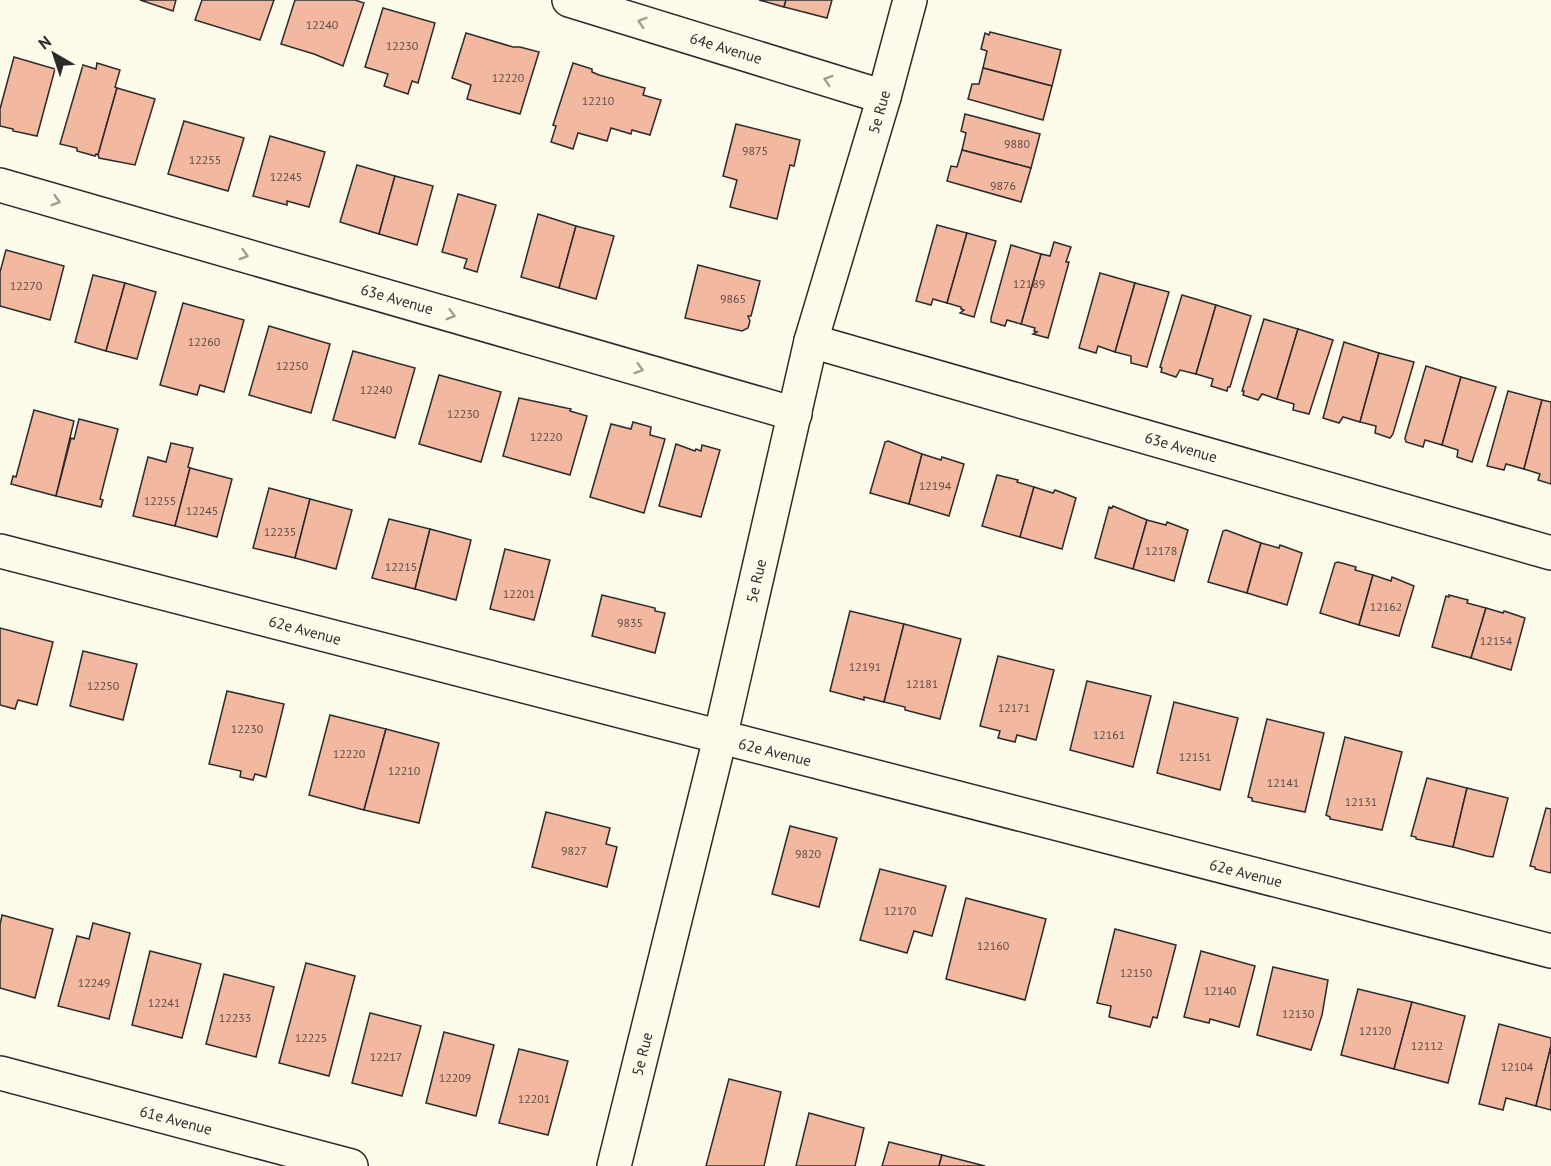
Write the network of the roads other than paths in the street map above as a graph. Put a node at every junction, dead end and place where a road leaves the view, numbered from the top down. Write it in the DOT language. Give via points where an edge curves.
graph roads {
  1 [pos="569,0"];
  2 [pos="910,0"];
  3 [pos="884,97"];
  4 [pos="0,185"];
  5 [pos="811,341"];
  6 [pos="795,414"];
  7 [pos="0,551"];
  8 [pos="1551,553"];
  9 [pos="720,738"];
  10 [pos="1551,951"];
  11 [pos="0,1073"];
  12 [pos="351,1166"];
  13 [pos="614,1166"];
  3 -- 1 [label="street, 64e Avenue, one-way"];
  2 -- 3 [label="street, 5e Rue"];
  3 -- 5 [label="street, 5e Rue"];
  4 -- 6 [label="street, 63e Avenue, one-way"];
  5 -- 6 [label="street, 5e Rue"];
  5 -- 8 [label="street, 63e Avenue"];
  6 -- 9 [label="street, 5e Rue"];
  7 -- 9 [label="street, 62e Avenue"];
  9 -- 10 [label="street, 62e Avenue"];
  9 -- 13 [label="street, 5e Rue"];
  11 -- 12 [label="street, 61e Avenue"];
}
